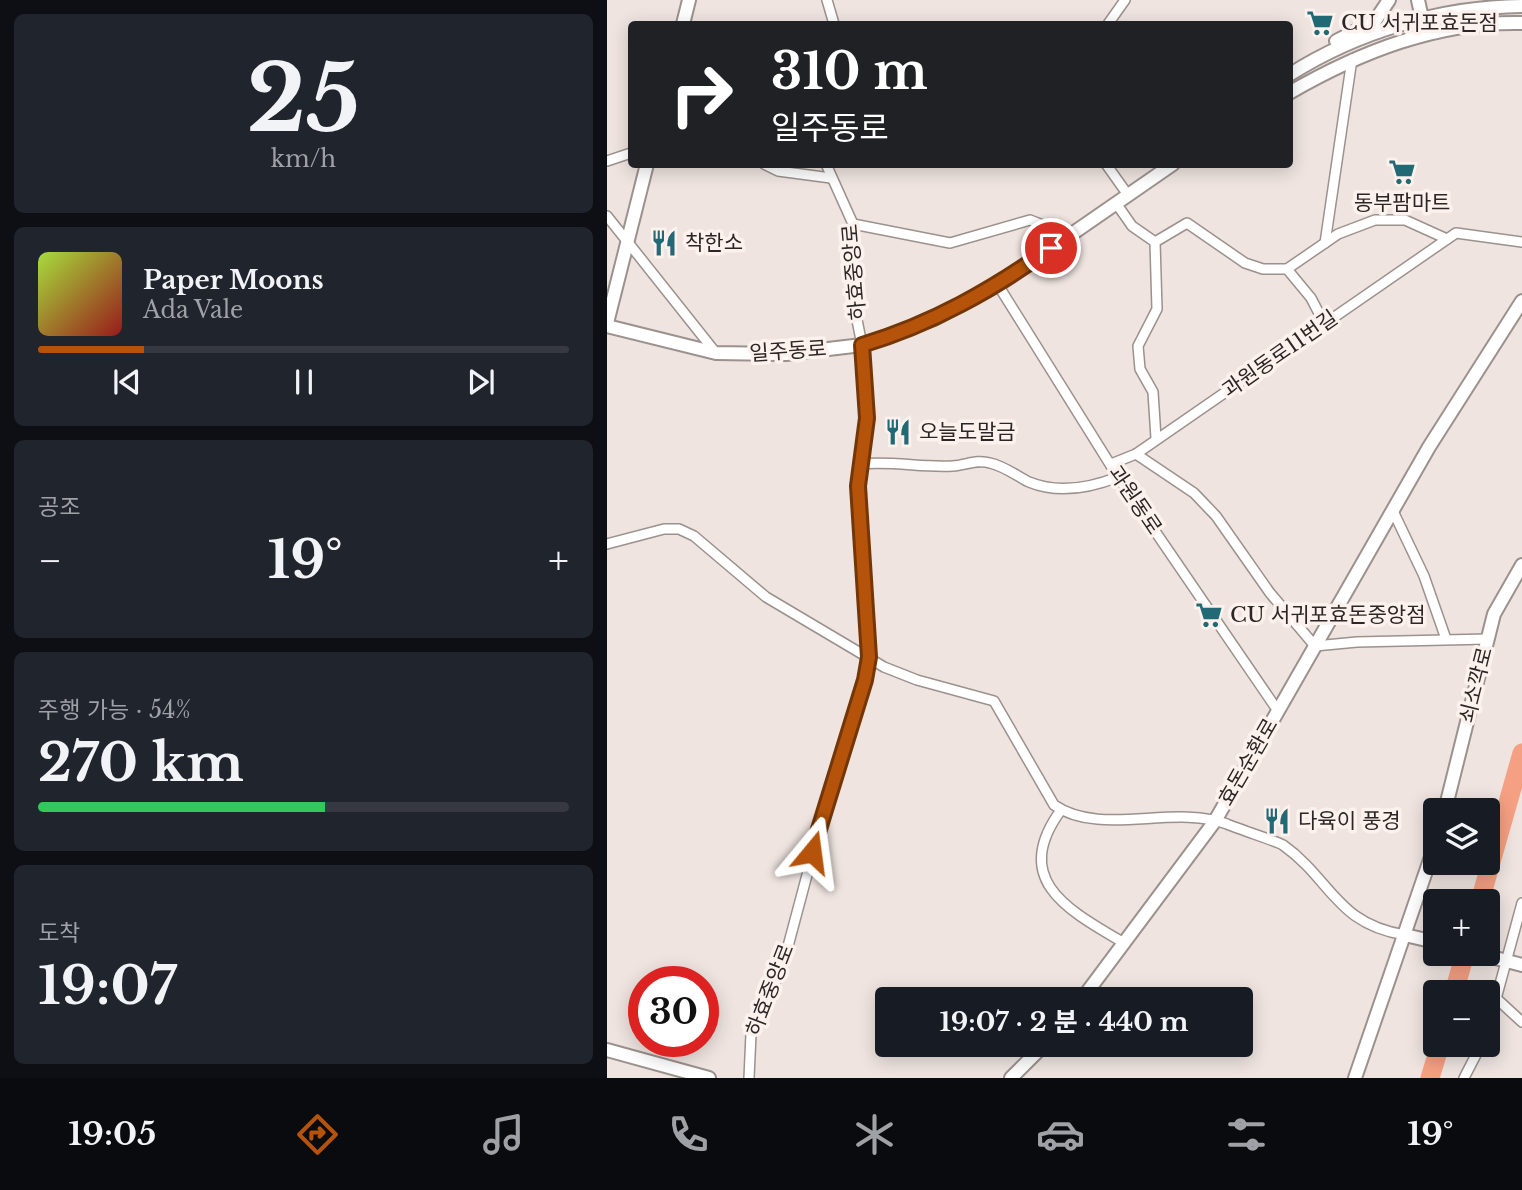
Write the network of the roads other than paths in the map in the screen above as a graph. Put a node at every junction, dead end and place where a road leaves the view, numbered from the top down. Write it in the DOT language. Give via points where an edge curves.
graph roads {
  1 [pos="689,0"];
  2 [pos="827,0"];
  3 [pos="1124,0"];
  4 [pos="1389,0"];
  5 [pos="1418,0"];
  6 [pos="1522,6"];
  7 [pos="1423,18"];
  8 [pos="684,21"];
  9 [pos="834,21"];
  10 [pos="1109,21"];
  11 [pos="1522,23"];
  12 [pos="1425,35"];
  13 [pos="1352,59"];
  14 [pos="1293,63"];
  15 [pos="1293,72"];
  16 [pos="1293,91"];
  17 [pos="628,154"];
  18 [pos="607,161"];
  19 [pos="646,168"];
  20 [pos="772,168"];
  21 [pos="827,168"];
  22 [pos="1109,168"];
  23 [pos="1167,168"];
  24 [pos="831,178"];
  25 [pos="1128,195"];
  26 [pos="1116,203"];
  27 [pos="607,216"];
  28 [pos="853,224"];
  29 [pos="1069,235"];
  30 [pos="1447,239"];
  31 [pos="627,240"];
  32 [pos="1155,242"];
  33 [pos="1522,242"];
  34 [pos="1325,243"];
  35 [pos="1287,269"];
  36 [pos="998,285"];
  37 [pos="1522,301"];
  38 [pos="1325,323"];
  39 [pos="607,324"];
  40 [pos="862,345"];
  41 [pos="715,353"];
  42 [pos="1157,439"];
  43 [pos="1136,454"];
  44 [pos="861,464"];
  45 [pos="1111,464"];
  46 [pos="1118,477"];
  47 [pos="1393,511"];
  48 [pos="607,544"];
  49 [pos="1522,565"];
  50 [pos="1446,639"];
  51 [pos="1488,639"];
  52 [pos="1315,646"];
  53 [pos="869,657"];
  54 [pos="1278,711"];
  55 [pos="1448,798"];
  56 [pos="1061,810"];
  57 [pos="1215,821"];
  58 [pos="1425,875"];
  59 [pos="1522,903"];
  60 [pos="1405,935"];
  61 [pos="1423,940"];
  62 [pos="1124,943"];
  63 [pos="1500,959"];
  64 [pos="1522,965"];
  65 [pos="1091,987"];
  66 [pos="1500,1002"];
  67 [pos="1522,1022"];
  68 [pos="607,1050"];
  69 [pos="1032,1057"];
  70 [pos="1475,1057"];
  71 [pos="709,1078"];
  72 [pos="749,1078"];
  73 [pos="1011,1078"];
  74 [pos="1355,1078"];
  75 [pos="1465,1078"];
  1 -- 8 [label="street"];
  2 -- 9 [label="street"];
  3 -- 10 [label="street"];
  4 -- 14 [label="street" via="1375,21"];
  5 -- 7 [label="street"];
  6 -- 7 [label="street"];
  7 -- 12 [label="street"];
  7 -- 15 [label="street" via="1353,42"];
  11 -- 12 [label="street"];
  12 -- 13 [label="street"];
  13 -- 16 [label="street"];
  13 -- 34 [label="street"];
  17 -- 18 [label="street"];
  19 -- 31 [label="street"];
  20 -- 24 [label="street"];
  21 -- 24 [label="street, 하효중앙로"];
  22 -- 25 [label="street"];
  23 -- 25 [label="street, 일주동로"];
  24 -- 28 [label="street, 하효중앙로"];
  25 -- 26 [label="street, 일주동로"];
  26 -- 29 [label="street, 일주동로"];
  26 -- 32 [label="street" via="1131,226"];
  27 -- 31 [label="street"];
  28 -- 29 [label="street" via="950,243 1030,220"];
  28 -- 40 [label="street, 하효중앙로" via="855,310"];
  29 -- 36 [label="street, 일주동로"];
  30 -- 33 [label="street" via="1456,233"];
  30 -- 34 [label="street" via="1405,220 1375,220"];
  30 -- 38 [label="street, 과원동로11번길"];
  31 -- 39 [label="street"];
  31 -- 41 [label="street"];
  32 -- 35 [label="street" via="1187,223 1245,263"];
  32 -- 42 [label="street" via="1157,309 1138,346 1140,369 1153,393"];
  34 -- 35 [label="street"];
  35 -- 38 [label="street"];
  36 -- 40 [label="street, 일주동로" via="934,319"];
  36 -- 45 [label="street, 과원동로"];
  37 -- 47 [label="street, 효돈순환로"];
  38 -- 42 [label="street, 과원동로11번길"];
  39 -- 41 [label="street, 일주동로"];
  40 -- 41 [label="street, 일주동로" via="786,354"];
  40 -- 44 [label="street, 하효중앙로" via="867,418"];
  42 -- 43 [label="street, 과원동로11번길"];
  43 -- 45 [label="street, 과원동로11번길"];
  43 -- 52 [label="street" via="1194,493 1216,516 1270,593"];
  44 -- 46 [label="street" via="990,463 1056,489"];
  44 -- 53 [label="street, 하효중앙로" via="858,486"];
  45 -- 46 [label="street, 과원동로"];
  46 -- 54 [label="street, 과원동로"];
  47 -- 50 [label="street" via="1433,597"];
  47 -- 52 [label="street, 효돈순환로"];
  48 -- 53 [label="street" via="664,529 686,532 766,597"];
  49 -- 51 [label="street, 쇠소깍로" via="1494,614"];
  50 -- 51 [label="street"];
  50 -- 52 [label="street"];
  51 -- 55 [label="street, 쇠소깍로"];
  52 -- 54 [label="street, 효돈순환로"];
  53 -- 56 [label="street" via="917,680 994,701"];
  53 -- 72 [label="street, 하효중앙로" via="783,965 751,1034"];
  54 -- 57 [label="street, 효돈순환로"];
  56 -- 57 [label="street" via="1070,817"];
  56 -- 62 [label="street" via="1042,844 1043,878 1063,902"];
  57 -- 60 [label="street" via="1281,844 1345,910 1380,931"];
  57 -- 62 [label="street, 효돈순환로"];
  58 -- 60 [label="street"];
  59 -- 63 [label="street"];
  60 -- 61 [label="street"];
  60 -- 74 [label="street"];
  62 -- 65 [label="street, 효돈순환로"];
  63 -- 64 [label="street"];
  66 -- 67 [label="street"];
  68 -- 71 [label="street"];
  69 -- 73 [label="street"];
  70 -- 75 [label="street"];
}
